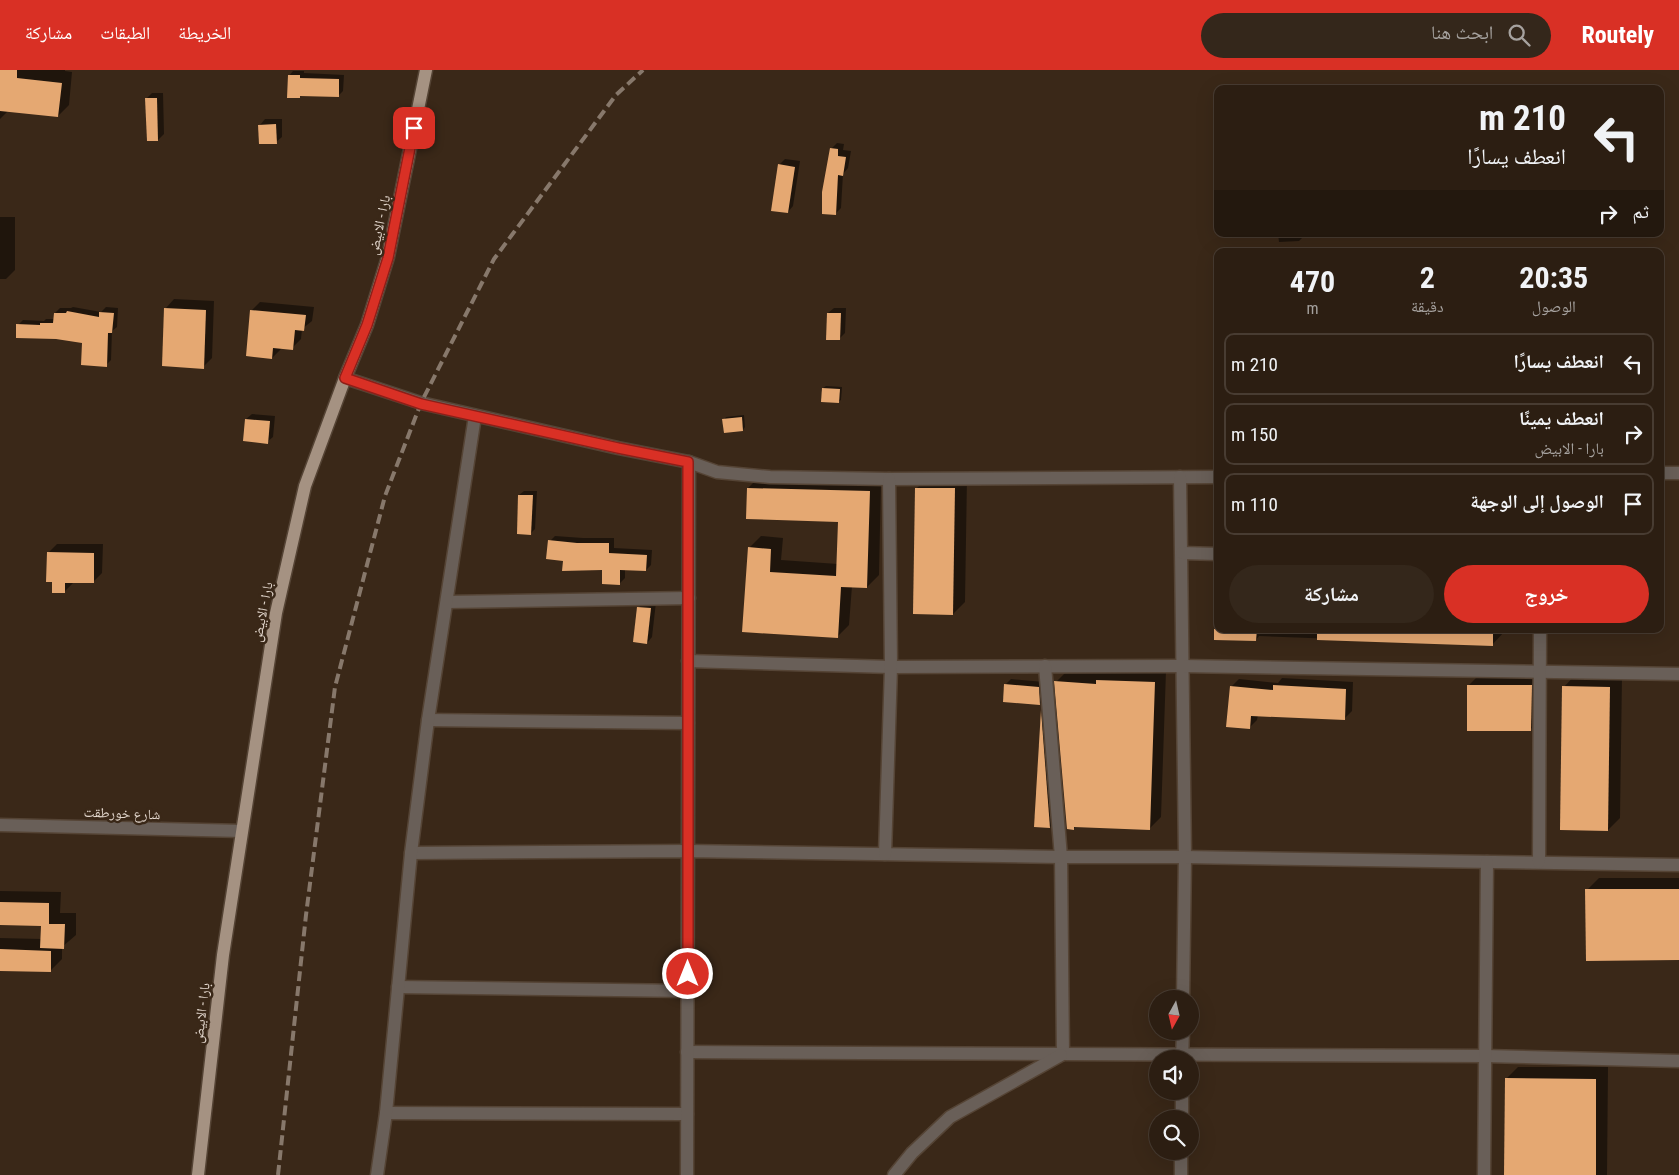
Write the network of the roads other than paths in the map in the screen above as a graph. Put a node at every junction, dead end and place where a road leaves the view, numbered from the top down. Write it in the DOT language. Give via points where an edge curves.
graph roads {
  1 [pos="426,70"];
  2 [pos="345,378"];
  3 [pos="475,416"];
  4 [pos="688,462"];
  5 [pos="1664,473"];
  6 [pos="1679,473"];
  7 [pos="1180,477"];
  8 [pos="1214,477"];
  9 [pos="889,479"];
  10 [pos="1182,554"];
  11 [pos="1214,554"];
  12 [pos="689,598"];
  13 [pos="447,602"];
  14 [pos="1540,633"];
  15 [pos="688,661"];
  16 [pos="1045,666"];
  17 [pos="1182,666"];
  18 [pos="891,667"];
  19 [pos="1540,672"];
  20 [pos="1679,674"];
  21 [pos="428,720"];
  22 [pos="688,723"];
  23 [pos="0,825"];
  24 [pos="242,831"];
  25 [pos="688,851"];
  26 [pos="411,853"];
  27 [pos="885,854"];
  28 [pos="1185,856"];
  29 [pos="1061,857"];
  30 [pos="1487,862"];
  31 [pos="1539,862"];
  32 [pos="1679,865"];
  33 [pos="398,987"];
  34 [pos="1183,990"];
  35 [pos="688,991"];
  36 [pos="687,1052"];
  37 [pos="1063,1054"];
  38 [pos="1149,1056"];
  39 [pos="1485,1056"];
  40 [pos="1199,1057"];
  41 [pos="1679,1060"];
  42 [pos="386,1113"];
  43 [pos="687,1114"];
  44 [pos="1181,1160"];
  45 [pos="198,1175"];
  46 [pos="378,1175"];
  47 [pos="687,1175"];
  48 [pos="894,1175"];
  49 [pos="1181,1175"];
  50 [pos="1484,1175"];
  1 -- 2 [label="main road, بارا - الابيض" via="388,258 367,325"];
  2 -- 3 [label="street" via="421,404"];
  2 -- 24 [label="main road, بارا - الابيض" via="305,486 294,527 276,613"];
  3 -- 4 [label="street"];
  3 -- 13 [label="street"];
  4 -- 9 [label="street" via="717,472"];
  4 -- 12 [label="street"];
  5 -- 6 [label="street"];
  7 -- 8 [label="street"];
  7 -- 9 [label="street"];
  7 -- 10 [label="street"];
  9 -- 18 [label="street"];
  10 -- 11 [label="street"];
  10 -- 17 [label="street"];
  12 -- 13 [label="street"];
  12 -- 15 [label="street"];
  13 -- 21 [label="street"];
  14 -- 19 [label="street"];
  15 -- 18 [label="street"];
  15 -- 22 [label="street"];
  16 -- 17 [label="street"];
  16 -- 18 [label="street"];
  16 -- 29 [label="street"];
  17 -- 19 [label="street"];
  17 -- 28 [label="street"];
  18 -- 27 [label="street"];
  19 -- 20 [label="street"];
  19 -- 31 [label="street"];
  21 -- 22 [label="street"];
  21 -- 26 [label="street"];
  22 -- 25 [label="street"];
  23 -- 24 [label="street, شارع خورطقت"];
  24 -- 45 [label="main road, بارا - الابيض" via="223,955"];
  25 -- 26 [label="street"];
  25 -- 27 [label="street"];
  25 -- 35 [label="street"];
  26 -- 33 [label="street"];
  27 -- 29 [label="street"];
  28 -- 29 [label="street"];
  28 -- 30 [label="street"];
  28 -- 34 [label="street"];
  29 -- 37 [label="street"];
  30 -- 31 [label="street"];
  30 -- 39 [label="street"];
  31 -- 32 [label="street"];
  33 -- 35 [label="street"];
  33 -- 42 [label="street"];
  35 -- 36 [label="street"];
  36 -- 37 [label="street"];
  36 -- 43 [label="street"];
  37 -- 38 [label="street"];
  37 -- 48 [label="street" via="950,1117"];
  39 -- 40 [label="street"];
  39 -- 41 [label="street"];
  39 -- 50 [label="street"];
  42 -- 43 [label="street"];
  42 -- 46 [label="street"];
  43 -- 47 [label="street"];
  44 -- 49 [label="street"];
}
